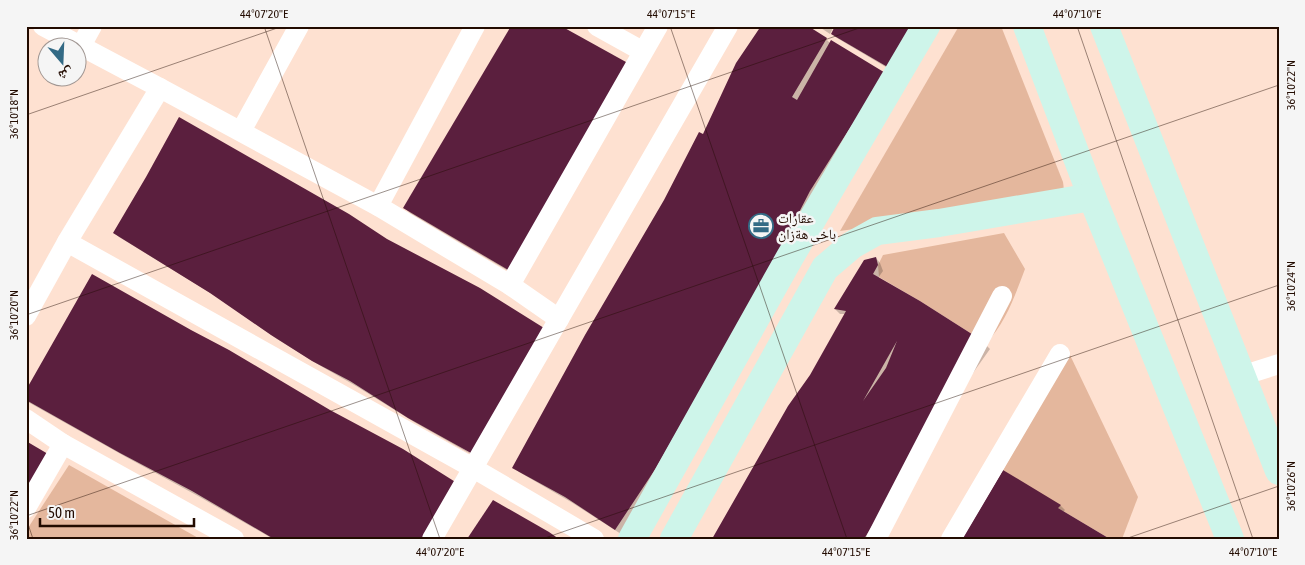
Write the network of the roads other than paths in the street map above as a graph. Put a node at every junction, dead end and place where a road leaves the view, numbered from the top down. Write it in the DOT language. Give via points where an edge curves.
graph roads {
  1 [pos="43,26"];
  2 [pos="92,26"];
  3 [pos="298,26"];
  4 [pos="475,26"];
  5 [pos="597,26"];
  6 [pos="658,26"];
  7 [pos="728,26"];
  8 [pos="926,26"];
  9 [pos="1027,26"];
  10 [pos="1104,26"];
  11 [pos="66,38"];
  12 [pos="85,38"];
  13 [pos="88,50"];
  14 [pos="642,51"];
  15 [pos="160,88"];
  16 [pos="241,132"];
  17 [pos="1092,197"];
  18 [pos="378,206"];
  19 [pos="68,242"];
  20 [pos="790,257"];
  21 [pos="825,268"];
  22 [pos="510,285"];
  23 [pos="1002,296"];
  24 [pos="26,316"];
  25 [pos="560,319"];
  26 [pos="1060,354"];
  27 [pos="1279,364"];
  28 [pos="1242,376"];
  29 [pos="26,419"];
  30 [pos="63,444"];
  31 [pos="473,468"];
  32 [pos="1279,471"];
  33 [pos="26,508"];
  34 [pos="234,539"];
  35 [pos="432,539"];
  36 [pos="594,539"];
  37 [pos="632,539"];
  38 [pos="674,539"];
  39 [pos="876,539"];
  40 [pos="951,539"];
  41 [pos="1230,539"];
  1 -- 11 [label="street"];
  2 -- 12 [label="street"];
  3 -- 16 [label="street"];
  4 -- 18 [label="street"];
  5 -- 14 [label="street"];
  6 -- 14 [label="street"];
  7 -- 25 [label="street"];
  8 -- 20 [label="street"];
  9 -- 17 [label="street"];
  10 -- 28 [label="street"];
  13 -- 15 [label="street"];
  14 -- 22 [label="street"];
  15 -- 16 [label="street"];
  15 -- 19 [label="street"];
  16 -- 18 [label="street"];
  17 -- 21 [label="street" via="877,231 852,245"];
  17 -- 41 [label="street"];
  18 -- 22 [label="street"];
  19 -- 24 [label="street"];
  19 -- 31 [label="street"];
  20 -- 21 [label="street"];
  20 -- 37 [label="street"];
  21 -- 38 [label="street"];
  22 -- 25 [label="street"];
  23 -- 39 [label="street"];
  25 -- 31 [label="street"];
  26 -- 40 [label="street"];
  27 -- 28 [label="street"];
  28 -- 32 [label="street"];
  29 -- 30 [label="street"];
  30 -- 33 [label="street"];
  30 -- 34 [label="street"];
  31 -- 35 [label="street"];
  31 -- 36 [label="street"];
}
